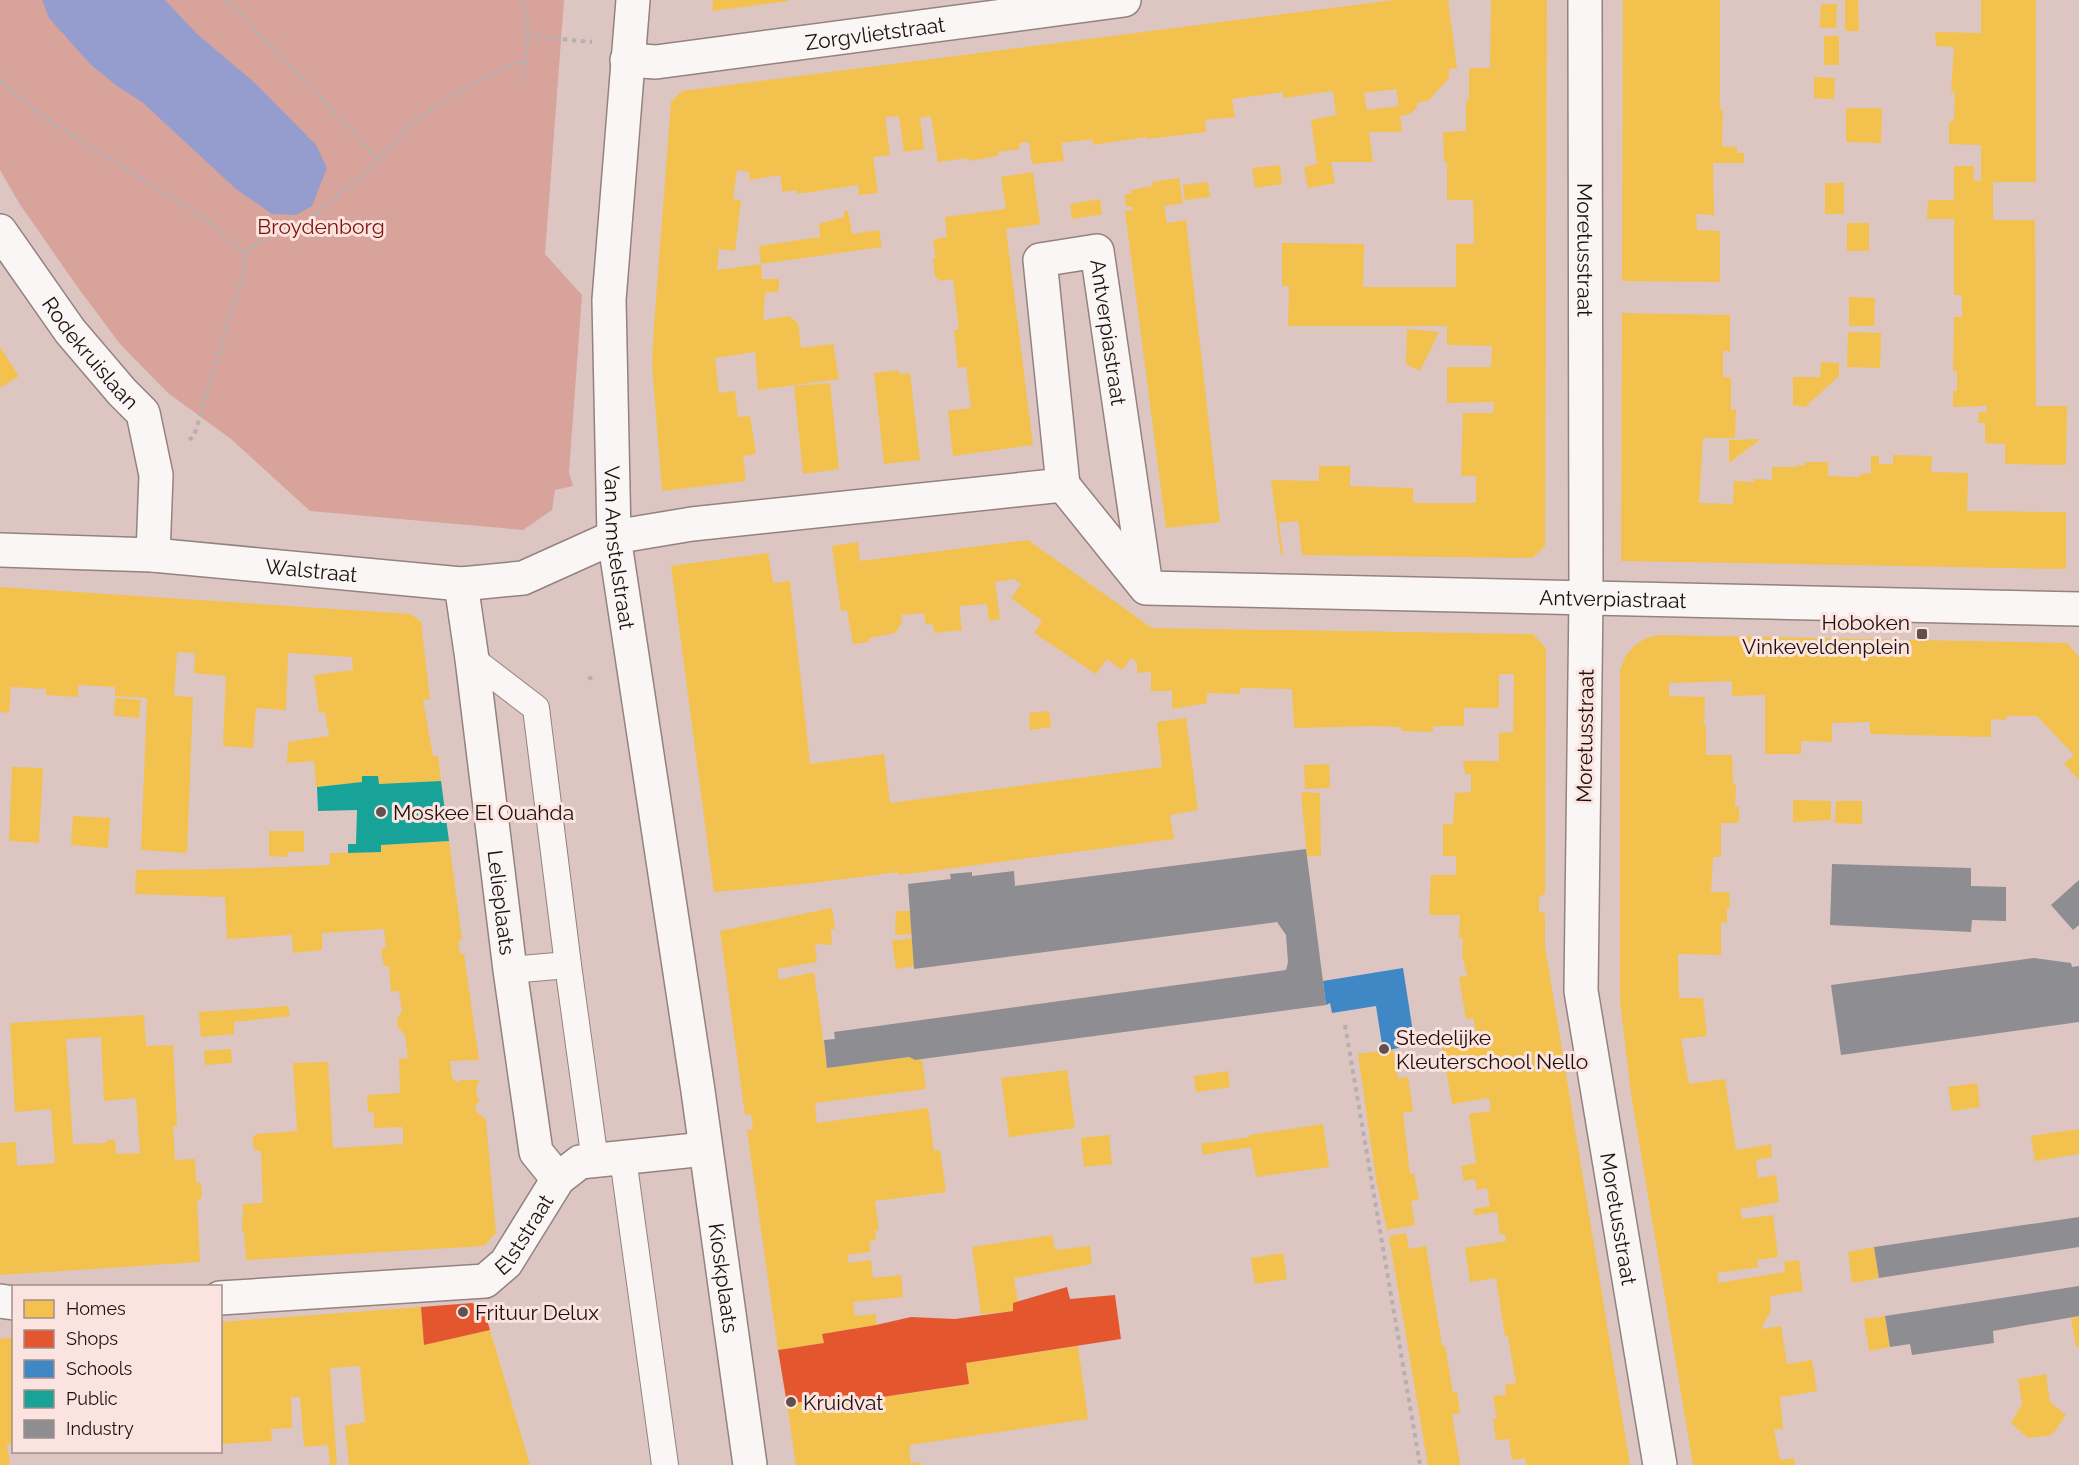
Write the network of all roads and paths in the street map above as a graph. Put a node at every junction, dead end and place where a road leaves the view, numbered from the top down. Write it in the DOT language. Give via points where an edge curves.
graph roads {
  1 [pos="227,0"];
  2 [pos="522,0"];
  3 [pos="633,0"];
  4 [pos="1124,0"];
  5 [pos="1585,0"];
  6 [pos="527,36"];
  7 [pos="628,53"];
  8 [pos="525,59"];
  9 [pos="0,79"];
  10 [pos="522,82"];
  11 [pos="379,159"];
  12 [pos="0,231"];
  13 [pos="244,253"];
  14 [pos="153,463"];
  15 [pos="1063,485"];
  16 [pos="614,537"];
  17 [pos="0,550"];
  18 [pos="153,555"];
  19 [pos="461,584"];
  20 [pos="1146,588"];
  21 [pos="1586,598"];
  22 [pos="2079,609"];
  23 [pos="472,659"];
  24 [pos="567,965"];
  25 [pos="510,970"];
  26 [pos="1345,1025"];
  27 [pos="698,1091"];
  28 [pos="705,1149"];
  29 [pos="609,1160"];
  30 [pos="558,1179"];
  31 [pos="222,1298"];
  32 [pos="665,1465"];
  33 [pos="750,1465"];
  34 [pos="1420,1465"];
  35 [pos="1660,1465"];
  1 -- 11 [label="path"];
  2 -- 6 [label="path" via="528,10"];
  3 -- 7 [label="street, Van Amstelstraat"];
  4 -- 7 [label="street, Zorgvlietstraat" via="656,62"];
  5 -- 21 [label="street, Moretusstraat"];
  6 -- 7 [label="path"];
  6 -- 8 [label="path"];
  7 -- 16 [label="street, Van Amstelstraat" via="609,300"];
  8 -- 10 [label="path"];
  8 -- 11 [label="path" via="438,105 411,125"];
  9 -- 13 [label="path" via="39,114 171,196"];
  11 -- 13 [label="path" via="307,221 266,238"];
  12 -- 14 [label="street, Rodekruislaan" via="69,331 143,413"];
  13 -- 14 [label="path" via="244,274 194,436"];
  14 -- 18 [label="street, Rodekruislaan"];
  15 -- 16 [label="street" via="692,524"];
  15 -- 20 [label="street"];
  15 -- 20 [label="street, Antverpiastraat" via="1040,260 1097,251"];
  16 -- 19 [label="street, Walstraat" via="523,578"];
  16 -- 27 [label="street, Van Amstelstraat"];
  17 -- 18 [label="street, Walstraat"];
  18 -- 19 [label="street, Walstraat"];
  19 -- 23 [label="street, Lelieplaats"];
  20 -- 21 [label="street, Antverpiastraat"];
  21 -- 22 [label="street, Antverpiastraat"];
  21 -- 35 [label="street, Moretusstraat" via="1581,991"];
  23 -- 24 [label="lane" via="536,708"];
  23 -- 25 [label="street, Lelieplaats"];
  24 -- 25 [label="lane"];
  24 -- 29 [label="lane"];
  25 -- 30 [label="street, Lelieplaats" via="536,1152"];
  26 -- 34 [label="path"];
  27 -- 28 [label="street, Kioskplaats"];
  28 -- 29 [label="street, Elststraat"];
  28 -- 33 [label="street, Kioskplaats"];
  29 -- 30 [label="street, Elststraat" via="580,1162"];
  29 -- 32 [label="lane"];
  30 -- 31 [label="street, Elststraat" via="506,1263 485,1281"];
}
